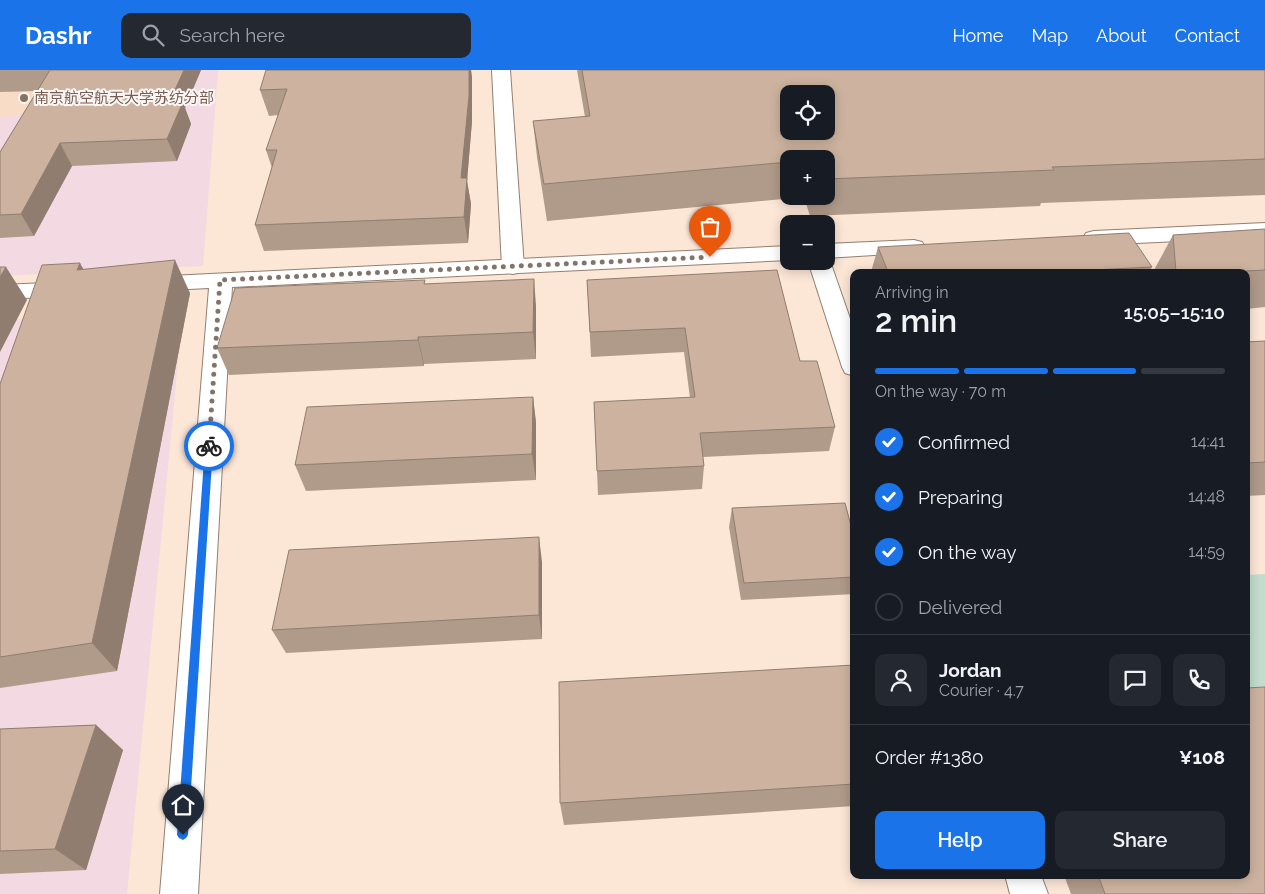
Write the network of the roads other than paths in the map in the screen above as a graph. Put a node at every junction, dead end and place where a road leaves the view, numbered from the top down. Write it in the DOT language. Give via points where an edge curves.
graph roads {
  1 [pos="501,70"];
  2 [pos="1265,230"];
  3 [pos="1076,239"];
  4 [pos="936,246"];
  5 [pos="835,251"];
  6 [pos="780,253"];
  7 [pos="513,266"];
  8 [pos="822,270"];
  9 [pos="220,280"];
  10 [pos="125,286"];
  11 [pos="96,287"];
  12 [pos="0,292"];
  13 [pos="850,355"];
  14 [pos="1024,879"];
  15 [pos="179,894"];
  16 [pos="1029,894"];
  1 -- 7 [label="street"];
  2 -- 3 [label="street"];
  4 -- 5 [label="street"];
  6 -- 7 [label="street"];
  7 -- 9 [label="street"];
  8 -- 13 [label="street"];
  9 -- 10 [label="street"];
  9 -- 15 [label="street"];
  11 -- 12 [label="street"];
  14 -- 16 [label="street"];
}
